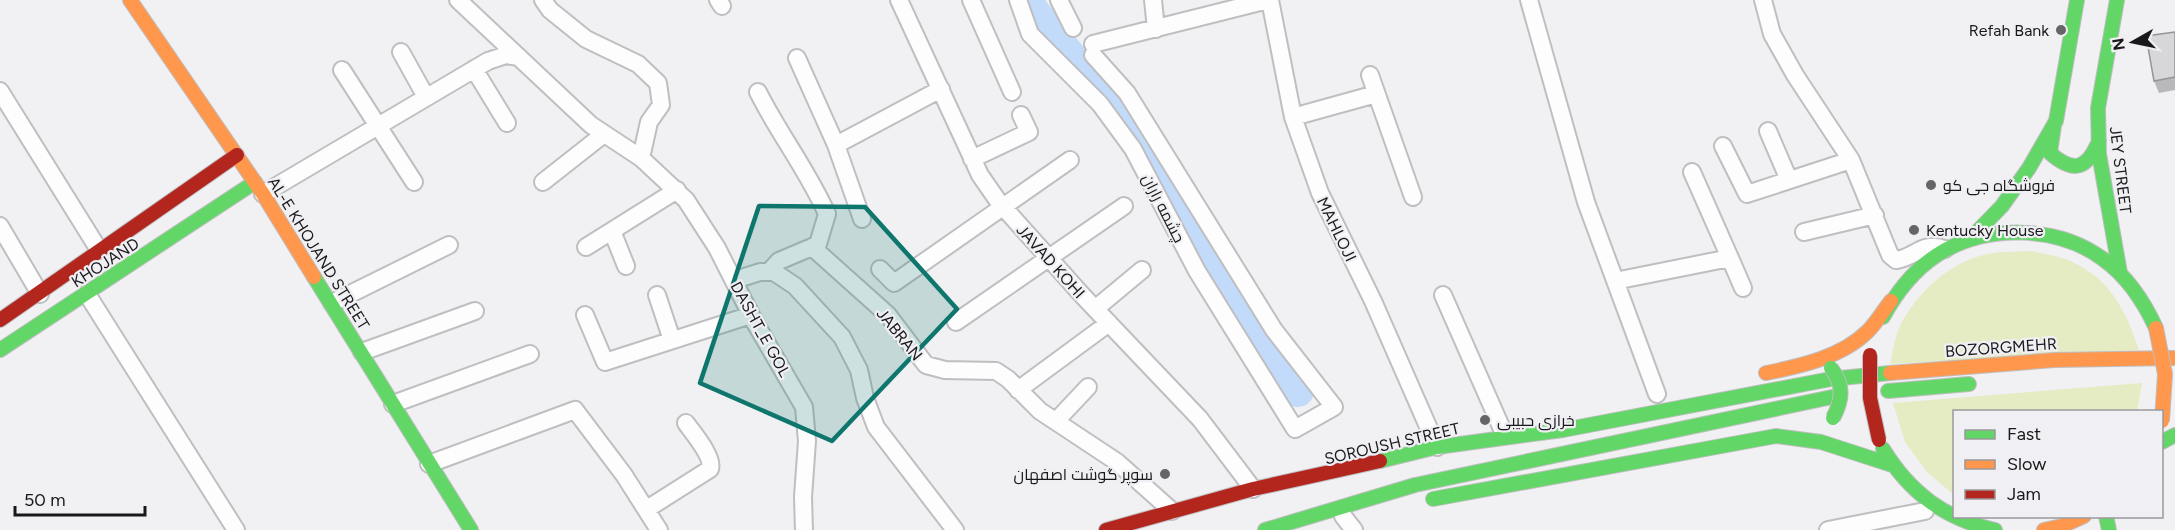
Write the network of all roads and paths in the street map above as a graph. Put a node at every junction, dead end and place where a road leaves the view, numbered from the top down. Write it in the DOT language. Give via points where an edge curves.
graph roads {
  1 [pos="130,0"];
  2 [pos="458,0"];
  3 [pos="543,0"];
  4 [pos="899,0"];
  5 [pos="971,0"];
  6 [pos="1017,0"];
  7 [pos="1059,0"];
  8 [pos="1153,0"];
  9 [pos="1269,0"];
  10 [pos="1528,0"];
  11 [pos="1763,0"];
  12 [pos="2077,0"];
  13 [pos="2117,0"];
  14 [pos="1074,27"];
  15 [pos="1156,29"];
  16 [pos="401,52"];
  17 [pos="519,57"];
  18 [pos="797,58"];
  19 [pos="474,69"];
  20 [pos="342,70"];
  21 [pos="1370,75"];
  22 [pos="941,89"];
  23 [pos="0,91"];
  24 [pos="758,92"];
  25 [pos="1012,92"];
  26 [pos="1376,94"];
  27 [pos="426,97"];
  28 [pos="1021,115"];
  29 [pos="1293,117"];
  30 [pos="2055,121"];
  31 [pos="507,123"];
  32 [pos="379,125"];
  33 [pos="1767,131"];
  34 [pos="604,134"];
  35 [pos="2099,141"];
  36 [pos="836,145"];
  37 [pos="1723,146"];
  38 [pos="237,155"];
  39 [pos="641,158"];
  40 [pos="972,159"];
  41 [pos="1070,160"];
  42 [pos="1851,160"];
  43 [pos="1692,172"];
  44 [pos="209,175"];
  45 [pos="1789,180"];
  46 [pos="414,182"];
  47 [pos="543,182"];
  48 [pos="259,188"];
  49 [pos="677,190"];
  50 [pos="1413,197"];
  51 [pos="228,201"];
  52 [pos="1002,206"];
  53 [pos="1124,206"];
  54 [pos="1875,215"];
  55 [pos="862,219"];
  56 [pos="0,226"];
  57 [pos="612,231"];
  58 [pos="1804,232"];
  59 [pos="1969,240"];
  60 [pos="449,245"];
  61 [pos="812,247"];
  62 [pos="586,248"];
  63 [pos="99,250"];
  64 [pos="1946,250"];
  65 [pos="1049,258"];
  66 [pos="1730,258"];
  67 [pos="626,266"];
  68 [pos="880,269"];
  69 [pos="1142,270"];
  70 [pos="769,272"];
  71 [pos="2120,273"];
  72 [pos="735,280"];
  73 [pos="1615,281"];
  74 [pos="1743,288"];
  75 [pos="39,294"];
  76 [pos="87,294"];
  77 [pos="657,295"];
  78 [pos="1443,295"];
  79 [pos="1891,301"];
  80 [pos="332,303"];
  81 [pos="2146,306"];
  82 [pos="1095,309"];
  83 [pos="475,311"];
  84 [pos="2168,313"];
  85 [pos="585,315"];
  86 [pos="750,315"];
  87 [pos="0,320"];
  88 [pos="956,322"];
  89 [pos="1109,324"];
  90 [pos="672,340"];
  91 [pos="0,350"];
  92 [pos="362,352"];
  93 [pos="530,354"];
  94 [pos="2173,358"];
  95 [pos="1808,363"];
  96 [pos="1831,373"];
  97 [pos="2153,374"];
  98 [pos="1755,375"];
  99 [pos="2174,375"];
  100 [pos="1982,383"];
  101 [pos="1088,387"];
  102 [pos="1018,390"];
  103 [pos="1657,394"];
  104 [pos="393,404"];
  105 [pos="2163,416"];
  106 [pos="1056,421"];
  107 [pos="1524,422"];
  108 [pos="686,423"];
  109 [pos="1502,429"];
  110 [pos="1795,436"];
  111 [pos="1437,447"];
  112 [pos="429,464"];
  113 [pos="1892,465"];
  114 [pos="1253,489"];
  115 [pos="1918,495"];
  116 [pos="1423,501"];
  117 [pos="1389,508"];
  118 [pos="647,509"];
  119 [pos="1172,511"];
  120 [pos="1927,516"];
  121 [pos="1953,517"];
  122 [pos="1956,518"];
  123 [pos="2081,518"];
  124 [pos="1348,523"];
  125 [pos="2065,528"];
  126 [pos="236,530"];
  127 [pos="471,530"];
  128 [pos="659,530"];
  129 [pos="804,530"];
  130 [pos="955,530"];
  131 [pos="1106,530"];
  132 [pos="1266,530"];
  133 [pos="1828,530"];
  134 [pos="1995,530"];
  135 [pos="2044,530"];
  1 -- 38 [label="main road, AL-E KHOJAND STREET"];
  2 -- 17 [label="street, DASHT_E GOL"];
  3 -- 39 [label="street" via="586,39 638,64 658,83 661,105 649,122"];
  4 -- 22 [label="street, JAVAD KOHI"];
  5 -- 25 [label="street"];
  6 -- 15 [label="street, چشمه راران" via="1030,34 1100,104 1133,149 1197,271 1295,429 1334,407 1274,330 1127,93 1093,50"];
  7 -- 14 [label="street"];
  8 -- 15 [label="street"];
  9 -- 15 [label="street"];
  9 -- 29 [label="street, MAHLOJI"];
  10 -- 73 [label="street" via="1586,202"];
  11 -- 42 [label="street" via="1772,34"];
  12 -- 30 [label="main road"];
  13 -- 35 [label="main road, JEY STREET" via="2098,108"];
  16 -- 27 [label="street"];
  17 -- 19 [label="street" via="506,55"];
  17 -- 34 [label="street, DASHT_E GOL"];
  18 -- 36 [label="street"];
  19 -- 27 [label="street"];
  19 -- 31 [label="street"];
  20 -- 32 [label="street"];
  21 -- 26 [label="street"];
  22 -- 36 [label="street"];
  22 -- 40 [label="street, JAVAD KOHI"];
  23 -- 63 [label="street"];
  24 -- 61 [label="street" via="827,214 818,244"];
  26 -- 29 [label="street"];
  26 -- 50 [label="street"];
  27 -- 32 [label="street"];
  28 -- 40 [label="street" via="1029,132"];
  29 -- 111 [label="street, MAHLOJI" via="1320,193"];
  30 -- 35 [label="main road" via="2050,153 2061,165 2078,166 2093,158"];
  30 -- 59 [label="main road" via="2002,206"];
  32 -- 46 [label="street"];
  32 -- 48 [label="street"];
  33 -- 45 [label="street"];
  34 -- 39 [label="street, DASHT_E GOL"];
  34 -- 47 [label="street"];
  35 -- 71 [label="main road, JEY STREET"];
  36 -- 55 [label="street"];
  37 -- 45 [label="street" via="1747,194"];
  38 -- 44 [label="main road, KHOJAND"];
  38 -- 48 [label="main road, AL-E KHOJAND STREET"];
  39 -- 49 [label="street, DASHT_E GOL"];
  40 -- 52 [label="street, JAVAD KOHI"];
  41 -- 52 [label="street"];
  42 -- 45 [label="street"];
  42 -- 54 [label="street"];
  43 -- 66 [label="street"];
  44 -- 51 [label="main road" via="224,172 231,178 234,193"];
  44 -- 63 [label="main road, KHOJAND"];
  48 -- 51 [label="main road, KHOJAND"];
  48 -- 80 [label="main road, AL-E KHOJAND STREET"];
  49 -- 57 [label="street"];
  49 -- 72 [label="street, DASHT_E GOL"];
  51 -- 76 [label="main road, KHOJAND"];
  52 -- 65 [label="street, JAVAD KOHI"];
  52 -- 68 [label="street" via="894,283"];
  53 -- 65 [label="street"];
  54 -- 58 [label="street"];
  54 -- 64 [label="street" via="1890,255 1896,260 1928,246"];
  56 -- 75 [label="street"];
  57 -- 62 [label="street"];
  57 -- 67 [label="street"];
  59 -- 64 [label="main road"];
  59 -- 71 [label="main road" via="1995,233 2049,235 2099,256"];
  60 -- 80 [label="street"];
  61 -- 70 [label="street" via="778,261"];
  61 -- 102 [label="street, JABRAN" via="888,315 926,365 945,370 996,371"];
  63 -- 75 [label="main road, KHOJAND"];
  64 -- 79 [label="main road"];
  65 -- 82 [label="street, JAVAD KOHI"];
  65 -- 88 [label="street"];
  66 -- 73 [label="street"];
  66 -- 74 [label="street"];
  69 -- 82 [label="street"];
  70 -- 72 [label="street"];
  70 -- 130 [label="street" via="795,286 842,338 859,370 876,427"];
  71 -- 81 [label="main road"];
  72 -- 86 [label="street, DASHT_E GOL"];
  73 -- 103 [label="street"];
  75 -- 87 [label="main road, KHOJAND"];
  76 -- 91 [label="main road, KHOJAND"];
  76 -- 126 [label="street"];
  77 -- 90 [label="street"];
  78 -- 109 [label="street"];
  79 -- 95 [label="main road" via="1853,342"];
  79 -- 113 [label="main road, bridge" via="1870,354 1867,383 1870,412"];
  80 -- 92 [label="main road, AL-E KHOJAND STREET"];
  81 -- 84 [label="main road"];
  81 -- 105 [label="main road, bridge" via="2163,351"];
  82 -- 89 [label="street, JAVAD KOHI"];
  83 -- 92 [label="street"];
  85 -- 90 [label="street" via="604,362"];
  86 -- 90 [label="street"];
  86 -- 129 [label="street, DASHT_E GOL" via="804,407"];
  89 -- 102 [label="street"];
  89 -- 114 [label="street, JAVAD KOHI" via="1200,419"];
  92 -- 104 [label="main road, AL-E KHOJAND STREET"];
  93 -- 104 [label="street"];
  94 -- 96 [label="main road, BOZORGMEHR" via="2055,360"];
  95 -- 96 [label="main road"];
  95 -- 98 [label="main road"];
  96 -- 110 [label="main road, bridge" via="1839,377 1841,386 1841,403 1833,418"];
  96 -- 111 [label="main road, SOROUSH STREET" via="1563,430"];
  97 -- 99 [label="main road"];
  100 -- 132 [label="main road" via="1850,395 1415,485"];
  101 -- 106 [label="street"];
  102 -- 106 [label="street, JABRAN"];
  104 -- 112 [label="main road, AL-E KHOJAND STREET"];
  106 -- 119 [label="street, JABRAN" via="1117,462"];
  107 -- 109 [label="main road"];
  108 -- 118 [label="street" via="709,457 710,469"];
  109 -- 111 [label="main road"];
  110 -- 113 [label="main road" via="1842,446"];
  110 -- 116 [label="main road" via="1753,440"];
  111 -- 114 [label="main road, SOROUSH STREET"];
  112 -- 118 [label="street" via="574,410"];
  112 -- 127 [label="main road, AL-E KHOJAND STREET"];
  113 -- 115 [label="main road"];
  114 -- 119 [label="main road, SOROUSH STREET"];
  115 -- 120 [label="main road"];
  115 -- 121 [label="main road"];
  117 -- 124 [label="main road"];
  118 -- 128 [label="street"];
  119 -- 131 [label="main road, SOROUSH STREET"];
  120 -- 133 [label="street"];
  122 -- 134 [label="main road"];
  123 -- 125 [label="main road"];
  124 -- 132 [label="main road"];
  125 -- 135 [label="main road"];
}
